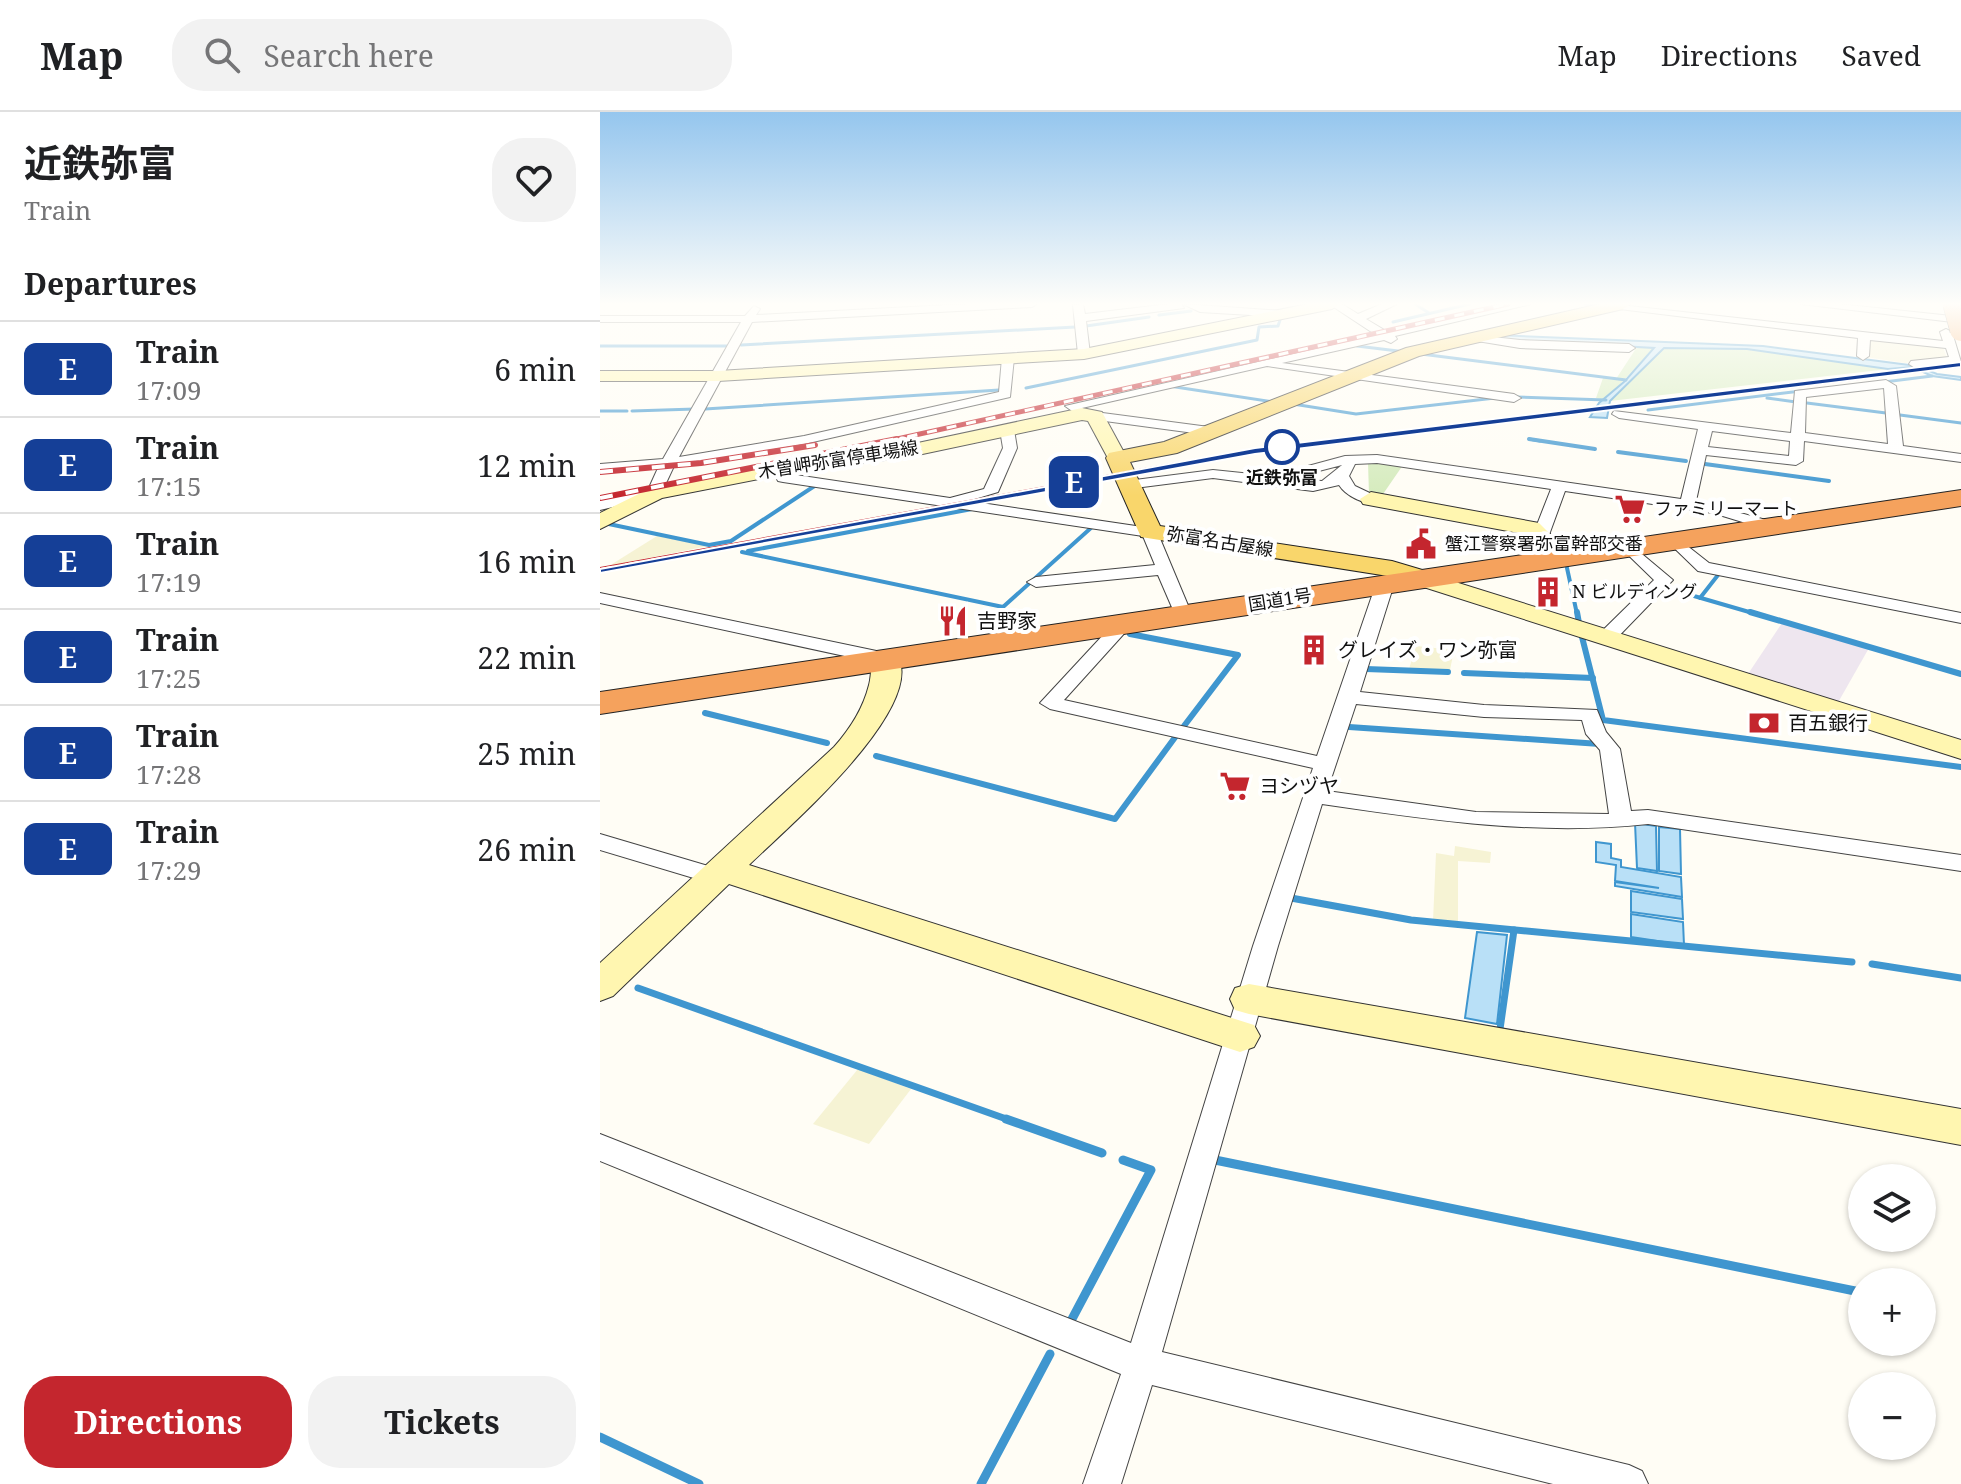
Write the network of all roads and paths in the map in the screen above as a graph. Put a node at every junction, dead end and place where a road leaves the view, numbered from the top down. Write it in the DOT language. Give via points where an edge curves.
graph roads {
  1 [pos="722,368"];
  2 [pos="846,368"];
  3 [pos="1007,368"];
  4 [pos="1237,368"];
  5 [pos="1292,368"];
  6 [pos="1373,368"];
  7 [pos="600,376"];
  8 [pos="718,376"];
  9 [pos="1351,377"];
  10 [pos="1514,398"];
  11 [pos="1619,414"];
  12 [pos="1089,415"];
  13 [pos="1706,426"];
  14 [pos="1007,430"];
  15 [pos="1209,431"];
  16 [pos="1797,437"];
  17 [pos="1700,450"];
  18 [pos="1896,450"];
  19 [pos="1117,458"];
  20 [pos="1961,458"];
  21 [pos="1377,459"];
  22 [pos="669,464"];
  23 [pos="600,468"];
  24 [pos="779,469"];
  25 [pos="1310,469"];
  26 [pos="1342,476"];
  27 [pos="1281,482"];
  28 [pos="1127,485"];
  29 [pos="1560,486"];
  30 [pos="1306,487"];
  31 [pos="655,493"];
  32 [pos="1961,498"];
  33 [pos="1371,499"];
  34 [pos="940,501"];
  35 [pos="600,505"];
  36 [pos="1687,505"];
  37 [pos="600,522"];
  38 [pos="1775,527"];
  39 [pos="1150,532"];
  40 [pos="1676,542"];
  41 [pos="1545,548"];
  42 [pos="1630,549"];
  43 [pos="1163,569"];
  44 [pos="1420,578"];
  45 [pos="1036,582"];
  46 [pos="1385,584"];
  47 [pos="600,598"];
  48 [pos="1183,615"];
  49 [pos="1961,618"];
  50 [pos="1124,623"];
  51 [pos="1606,638"];
  52 [pos="886,659"];
  53 [pos="1350,697"];
  54 [pos="600,703"];
  55 [pos="1961,750"];
  56 [pos="1323,764"];
  57 [pos="1313,796"];
  58 [pos="1621,817"];
  59 [pos="600,842"];
  60 [pos="1961,863"];
  61 [pos="721,874"];
  62 [pos="600,986"];
  63 [pos="1245,1018"];
  64 [pos="1961,1127"];
  65 [pos="600,1147"];
  66 [pos="1142,1365"];
  67 [pos="1102,1484"];
  68 [pos="1629,1484"];
  1 -- 8 [label="street"];
  2 -- 8 [label="street"];
  3 -- 22 [label="street" via="1005,394"];
  4 -- 12 [label="street" via="1072,406"];
  5 -- 9 [label="street"];
  6 -- 9 [label="main road"];
  7 -- 8 [label="street"];
  8 -- 22 [label="street"];
  9 -- 10 [label="street"];
  9 -- 15 [label="main road"];
  11 -- 13 [label="street"];
  12 -- 14 [label="street, 木曽岬弥富停車場線"];
  12 -- 15 [label="street"];
  12 -- 19 [label="street"];
  13 -- 16 [label="street"];
  13 -- 17 [label="street"];
  14 -- 24 [label="street, 木曽岬弥富停車場線"];
  14 -- 34 [label="street" via="1010,448 990,492"];
  15 -- 19 [label="main road" via="1169,448"];
  16 -- 17 [label="street" via="1796,461 1790,463"];
  16 -- 18 [label="street"];
  16 -- 18 [label="street" via="1800,394 1886,384"];
  17 -- 36 [label="street"];
  18 -- 20 [label="street"];
  19 -- 28 [label="main road, 弥富名古屋線"];
  21 -- 25 [label="street"];
  21 -- 26 [label="street" via="1346,467"];
  21 -- 29 [label="street"];
  22 -- 23 [label="street"];
  22 -- 31 [label="street"];
  24 -- 31 [label="street, 木曽岬弥富停車場線"];
  24 -- 34 [label="street" via="783,478"];
  25 -- 26 [label="street"];
  25 -- 27 [label="street" via="1283,473 1278,477"];
  26 -- 30 [label="street" via="1326,486"];
  26 -- 33 [label="street" via="1349,489"];
  27 -- 28 [label="street" via="1213,474"];
  27 -- 30 [label="street"];
  28 -- 39 [label="main road, 弥富名古屋線"];
  29 -- 36 [label="street"];
  29 -- 41 [label="street"];
  30 -- 33 [label="street"];
  31 -- 35 [label="street"];
  31 -- 37 [label="street, 木曽岬弥富停車場線"];
  32 -- 38 [label="highway, 国道1号"];
  33 -- 41 [label="street" via="1521,525"];
  34 -- 39 [label="street"];
  36 -- 38 [label="street"];
  38 -- 40 [label="highway, 国道1号"];
  39 -- 43 [label="street"];
  39 -- 44 [label="main road, 弥富名古屋線" via="1392,569"];
  40 -- 42 [label="highway, 国道1号"];
  40 -- 49 [label="street" via="1704,567"];
  41 -- 42 [label="highway, 国道1号"];
  41 -- 44 [label="highway, 国道1号"];
  42 -- 51 [label="street" via="1664,580"];
  43 -- 45 [label="street"];
  43 -- 48 [label="street"];
  44 -- 46 [label="highway, 国道1号"];
  44 -- 51 [label="street"];
  46 -- 48 [label="highway, 国道1号"];
  46 -- 53 [label="street"];
  47 -- 52 [label="street"];
  48 -- 50 [label="highway, 国道1号"];
  50 -- 52 [label="highway, 国道1号"];
  50 -- 56 [label="street" via="1050,703"];
  51 -- 55 [label="street"];
  52 -- 54 [label="highway, 国道1号"];
  52 -- 61 [label="street" via="883,692 862,735"];
  53 -- 56 [label="street"];
  53 -- 58 [label="street" via="1484,711 1590,714 1596,734 1610,749"];
  56 -- 57 [label="street"];
  57 -- 58 [label="street" via="1476,819 1601,822"];
  57 -- 63 [label="street"];
  58 -- 60 [label="street"];
  59 -- 61 [label="street"];
  61 -- 62 [label="street"];
  61 -- 63 [label="street"];
  63 -- 64 [label="street"];
  63 -- 66 [label="street"];
  65 -- 66 [label="street"];
  66 -- 67 [label="street"];
  66 -- 68 [label="street"];
}
